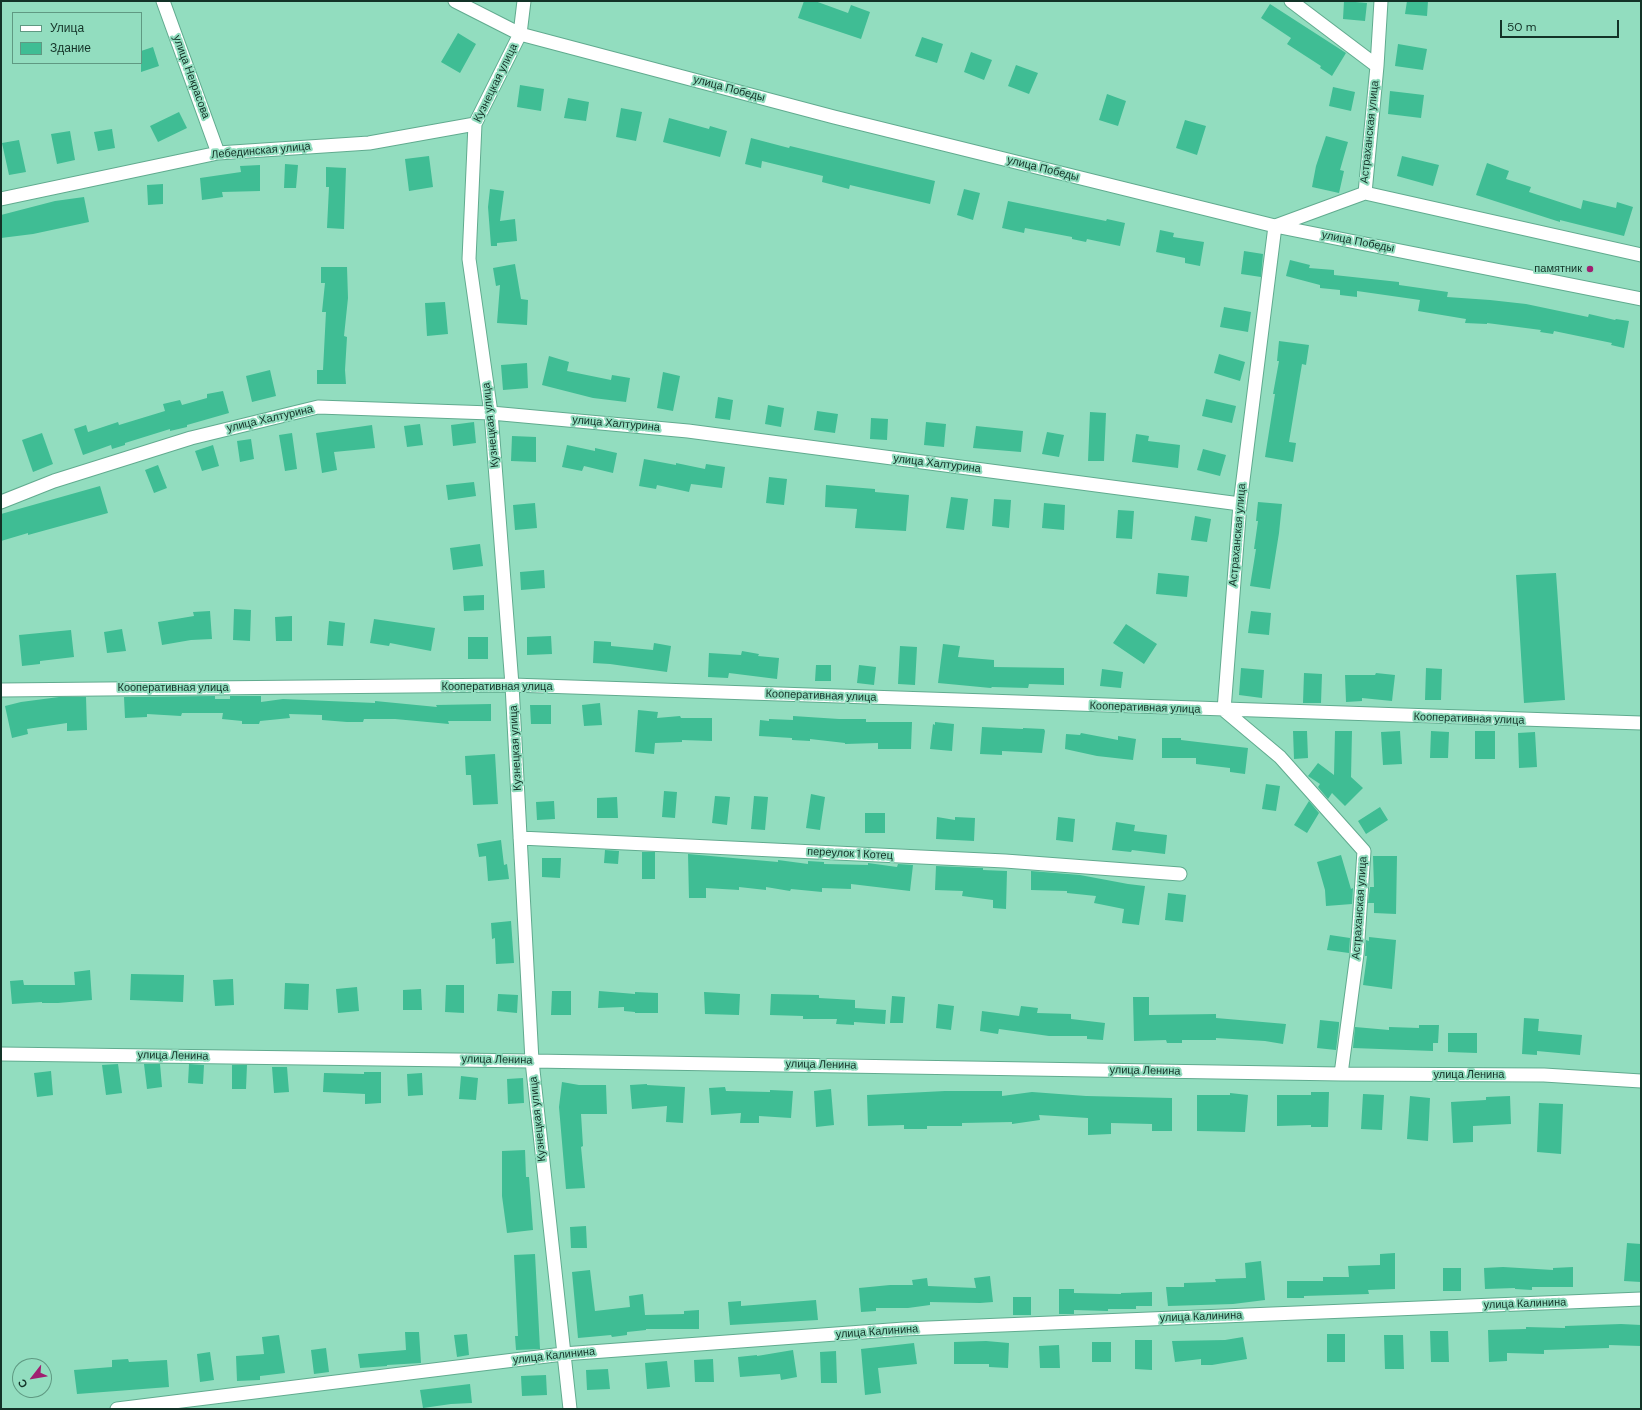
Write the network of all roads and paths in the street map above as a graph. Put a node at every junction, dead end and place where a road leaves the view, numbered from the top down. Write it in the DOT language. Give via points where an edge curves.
graph roads {
  1 [pos="163,1"];
  2 [pos="455,1"];
  3 [pos="524,1"];
  4 [pos="1291,1"];
  5 [pos="1381,1"];
  6 [pos="520,34"];
  7 [pos="1377,66"];
  8 [pos="475,124"];
  9 [pos="218,153"];
  10 [pos="1364,193"];
  11 [pos="1,199"];
  12 [pos="1275,226"];
  13 [pos="1641,256"];
  14 [pos="1641,299"];
  15 [pos="491,413"];
  16 [pos="1,502"];
  17 [pos="1240,504"];
  18 [pos="512,685"];
  19 [pos="1,690"];
  20 [pos="1224,710"];
  21 [pos="1641,723"];
  22 [pos="520,838"];
  23 [pos="1180,874"];
  24 [pos="1,1054"];
  25 [pos="532,1060"];
  26 [pos="1341,1074"];
  27 [pos="1641,1081"];
  28 [pos="1641,1299"];
  29 [pos="563,1354"];
  30 [pos="117,1409"];
  31 [pos="570,1409"];
  1 -- 9 [label="street, улица Некрасова"];
  2 -- 6 [label="street, улица Победы"];
  3 -- 6 [label="street, Кузнецкая улица"];
  4 -- 7 [label="street"];
  5 -- 7 [label="street, Астраханская улица"];
  6 -- 8 [label="street, Кузнецкая улица"];
  6 -- 12 [label="street, улица Победы" via="834,117"];
  7 -- 10 [label="street, Астраханская улица"];
  8 -- 9 [label="street, Лебединская улица" via="369,143"];
  8 -- 15 [label="street, Кузнецкая улица" via="469,259"];
  9 -- 11 [label="street, Лебединская улица"];
  10 -- 12 [label="street, Астраханская улица"];
  10 -- 13 [label="street"];
  12 -- 14 [label="street, улица Победы"];
  12 -- 17 [label="street, Астраханская улица"];
  15 -- 16 [label="street, улица Халтурина" via="318,407 191,438 54,481"];
  15 -- 17 [label="street, улица Халтурина" via="688,431"];
  15 -- 18 [label="street, Кузнецкая улица"];
  17 -- 20 [label="street, Астраханская улица"];
  18 -- 19 [label="street, Кооперативная улица"];
  18 -- 20 [label="street, Кооперативная улица"];
  18 -- 22 [label="street, Кузнецкая улица"];
  20 -- 21 [label="street, Кооперативная улица"];
  20 -- 26 [label="street, Астраханская улица" via="1280,757 1364,851 1357,954"];
  22 -- 23 [label="street, переулок 1 Котец" via="1005,861"];
  22 -- 25 [label="street, Кузнецкая улица"];
  24 -- 25 [label="street, улица Ленина"];
  25 -- 26 [label="street, улица Ленина"];
  25 -- 29 [label="street, Кузнецкая улица"];
  26 -- 27 [label="street, улица Ленина" via="1544,1075"];
  28 -- 29 [label="street, улица Калинина" via="904,1329"];
  29 -- 30 [label="street, улица Калинина"];
  29 -- 31 [label="street, Кузнецкая улица"];
}
